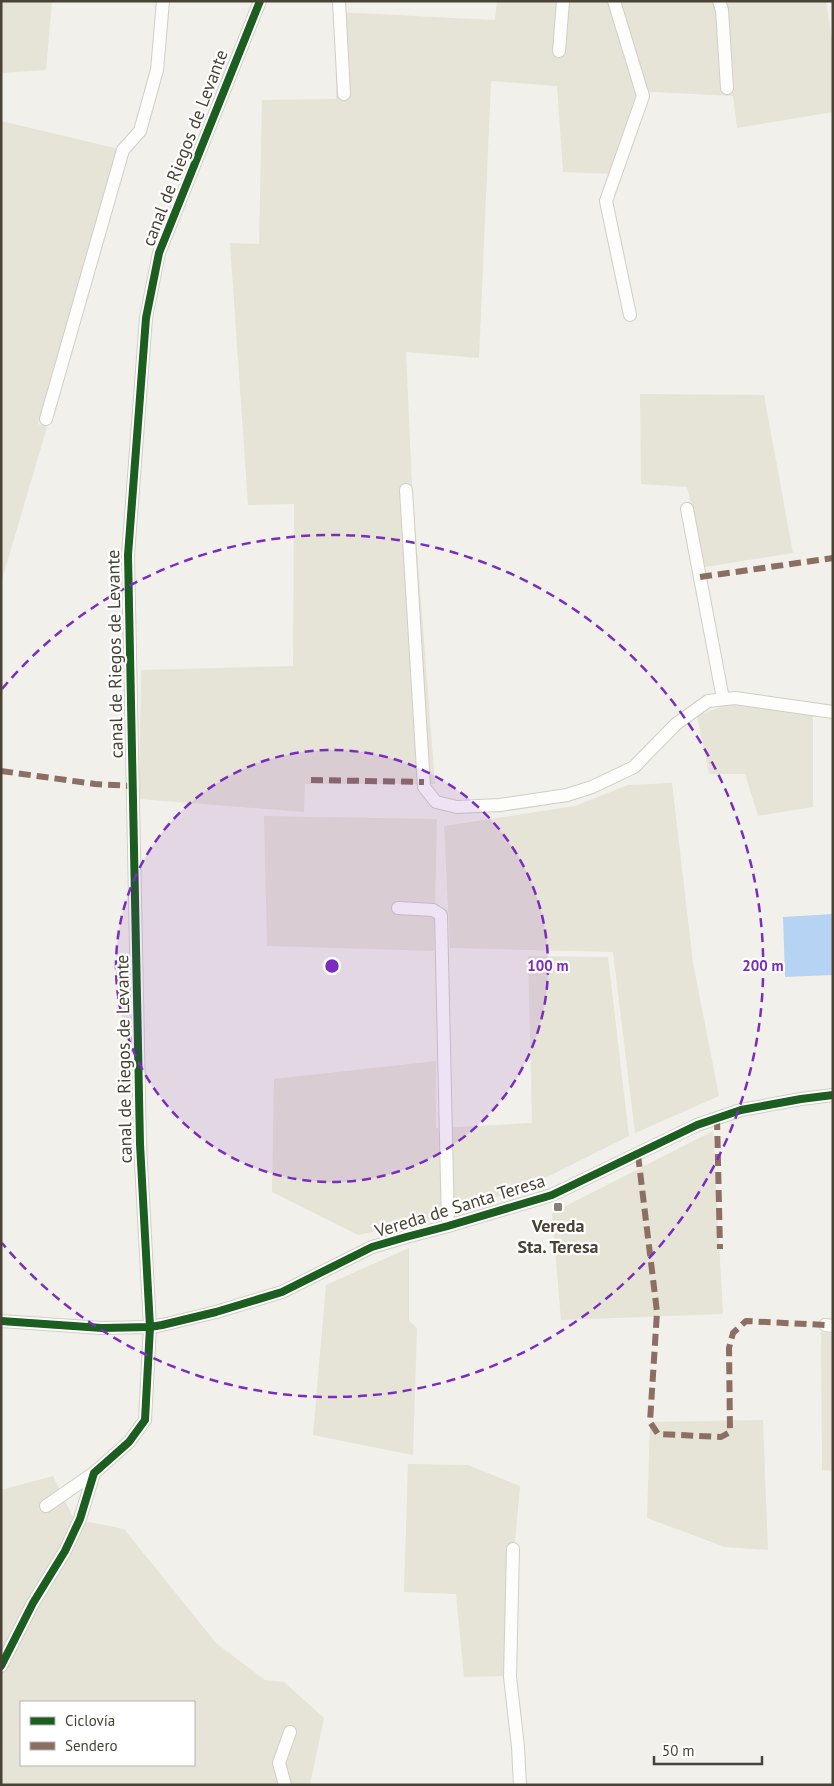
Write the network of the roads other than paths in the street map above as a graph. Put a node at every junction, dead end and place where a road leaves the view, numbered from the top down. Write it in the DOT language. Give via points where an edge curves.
graph roads {
  1 [pos="163,1"];
  2 [pos="260,1"];
  3 [pos="339,1"];
  4 [pos="563,1"];
  5 [pos="614,1"];
  6 [pos="719,1"];
  7 [pos="559,51"];
  8 [pos="727,88"];
  9 [pos="344,94"];
  10 [pos="630,315"];
  11 [pos="46,419"];
  12 [pos="406,490"];
  13 [pos="688,509"];
  14 [pos="723,699"];
  15 [pos="833,712"];
  16 [pos="398,908"];
  17 [pos="833,1095"];
  18 [pos="448,1226"];
  19 [pos="1,1321"];
  20 [pos="150,1327"];
  21 [pos="94,1473"];
  22 [pos="46,1506"];
  23 [pos="513,1549"];
  24 [pos="1,1666"];
  25 [pos="290,1732"];
  26 [pos="285,1785"];
  27 [pos="520,1785"];
  1 -- 11 [label="street" via="157,70 140,131 123,150"];
  2 -- 20 [label="street, canal de Riegos de Levante" via="159,253 146,318 128,555 140,1144"];
  3 -- 9 [label="street"];
  4 -- 7 [label="street"];
  5 -- 10 [label="street" via="643,96 606,201"];
  6 -- 8 [label="street"];
  12 -- 14 [label="street" via="424,787 436,802 457,807 500,805 567,795 592,787 634,767 676,724 708,702"];
  13 -- 14 [label="street"];
  14 -- 15 [label="street"];
  16 -- 18 [label="street" via="433,910 441,915"];
  17 -- 18 [label="street, Vereda de Santa Teresa" via="742,1110 698,1125 552,1195"];
  18 -- 20 [label="street, Vereda de Santa Teresa" via="372,1247 282,1292"];
  19 -- 20 [label="street, Vereda de Santa Teresa" via="102,1328"];
  20 -- 21 [label="street, canal de Riegos de Levante" via="144,1420 129,1442"];
  21 -- 22 [label="street, canal de Riegos de Levante"];
  21 -- 24 [label="street" via="80,1519 65,1552 33,1603"];
  23 -- 27 [label="street" via="510,1677"];
  25 -- 26 [label="street" via="278,1764"];
}
